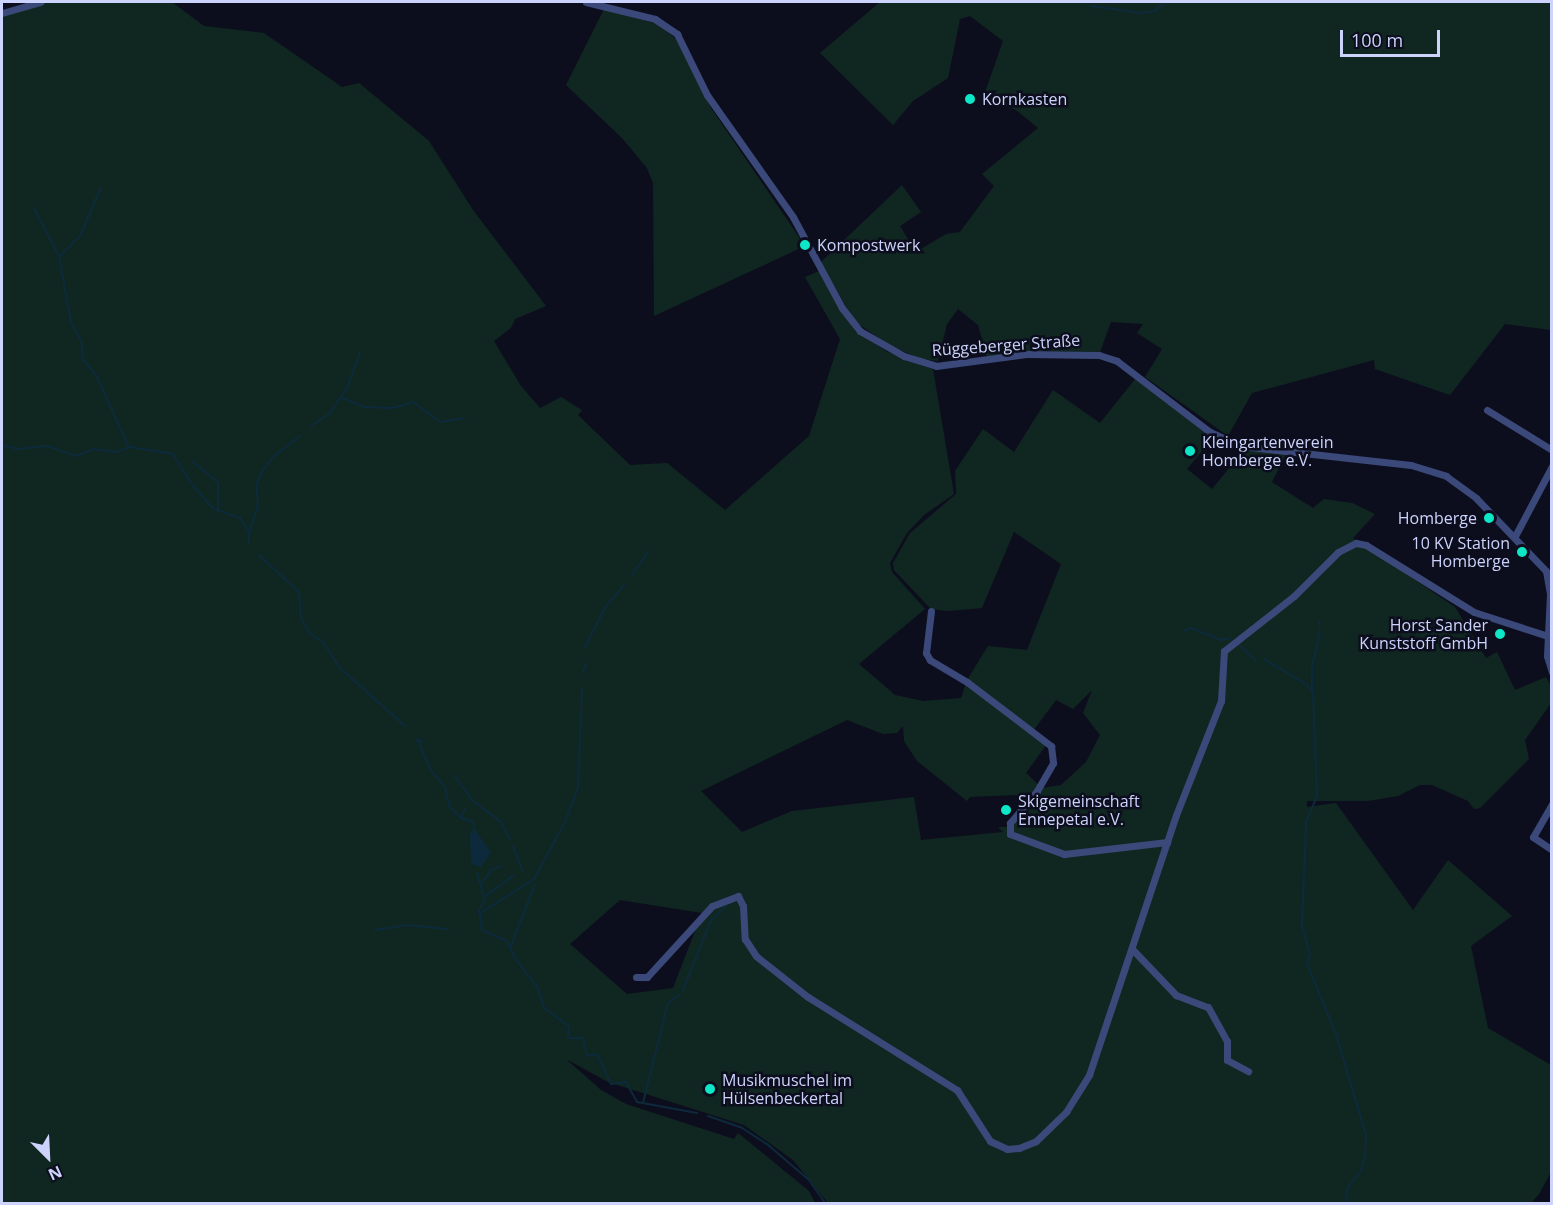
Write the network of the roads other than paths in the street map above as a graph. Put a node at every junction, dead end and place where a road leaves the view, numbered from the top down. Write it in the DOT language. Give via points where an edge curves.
graph roads {
  1 [pos="40,2"];
  2 [pos="586,2"];
  3 [pos="2,13"];
  4 [pos="1487,410"];
  5 [pos="1551,450"];
  6 [pos="1551,466"];
  7 [pos="1515,536"];
  8 [pos="931,611"];
  9 [pos="1548,636"];
  10 [pos="1551,672"];
  11 [pos="1551,804"];
  12 [pos="1167,842"];
  13 [pos="1551,850"];
  14 [pos="1132,949"];
  15 [pos="636,977"];
  16 [pos="1248,1071"];
  1 -- 3 [label="street"];
  2 -- 7 [label="street, Rüggeberger Straße" via="655,19 676,34 707,95 793,217 853,325 882,344 936,366 1026,354 1099,355 1125,366 1210,432 1241,446 1411,465 1437,472 1462,486"];
  4 -- 5 [label="street"];
  6 -- 7 [label="street"];
  7 -- 9 [label="street, Rüggeberger Straße" via="1539,560 1548,576"];
  8 -- 12 [label="street" via="926,653 930,660 967,682 1051,746 1053,763 1037,791 1010,823 1010,834 1064,854"];
  9 -- 10 [label="street, Rüggeberger Straße"];
  9 -- 12 [label="street" via="1474,612 1366,545 1347,546 1294,596 1224,651 1221,701"];
  11 -- 13 [label="street" via="1533,837"];
  12 -- 14 [label="street"];
  14 -- 15 [label="street" via="1089,1075 1066,1112 1036,1141 1007,1149 990,1141 957,1090 808,997 756,956 745,939 743,906 738,896 712,906 647,977"];
  14 -- 16 [label="street" via="1176,995 1208,1007 1227,1041 1227,1060"];
}
